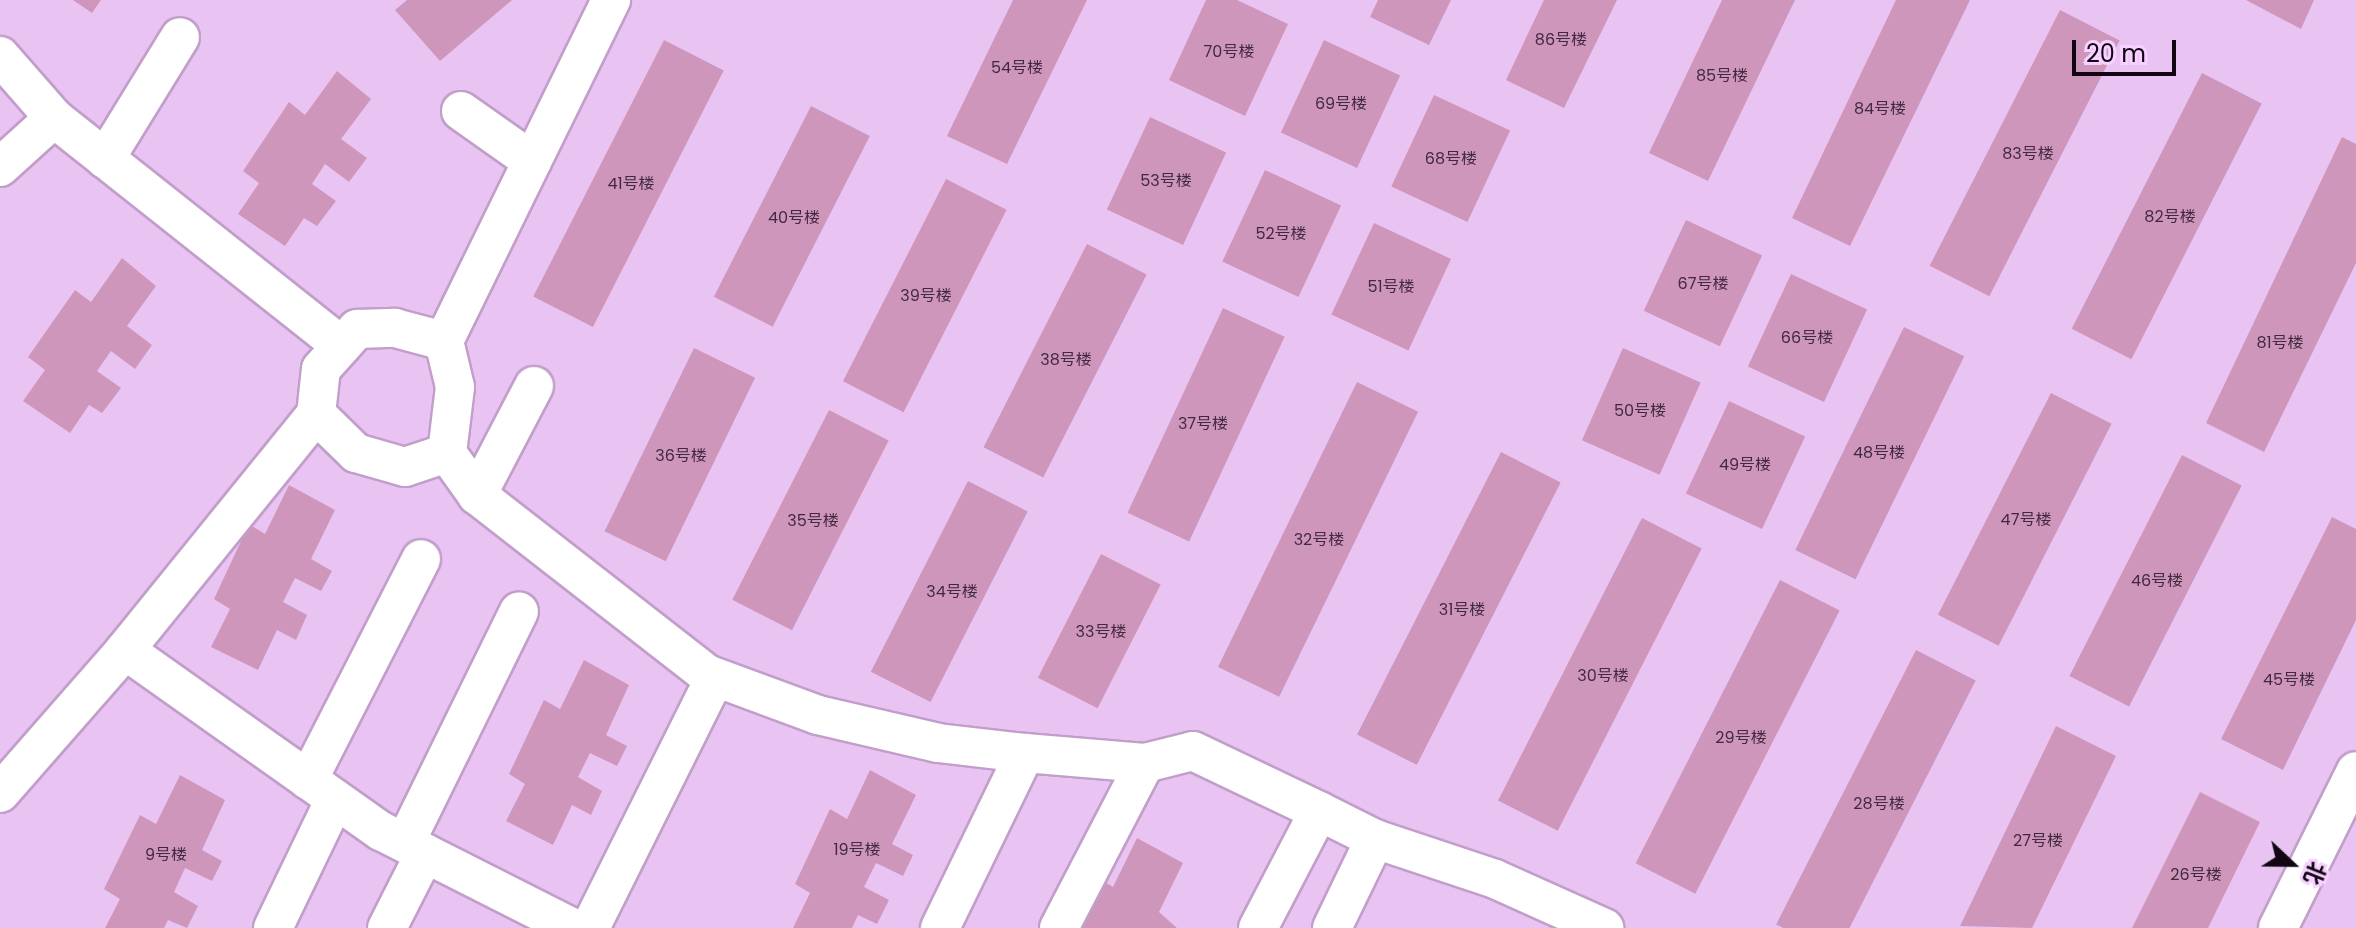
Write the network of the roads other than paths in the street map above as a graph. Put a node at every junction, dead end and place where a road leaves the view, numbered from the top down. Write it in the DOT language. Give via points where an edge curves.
graph roads {
  1 [pos="611,0"];
  2 [pos="180,37"];
  3 [pos="0,56"];
  4 [pos="461,111"];
  5 [pos="54,118"];
  6 [pos="105,159"];
  7 [pos="532,161"];
  8 [pos="0,167"];
  9 [pos="444,341"];
  10 [pos="342,346"];
  11 [pos="534,386"];
  12 [pos="316,414"];
  13 [pos="447,453"];
  14 [pos="477,495"];
  15 [pos="421,559"];
  16 [pos="519,611"];
  17 [pos="125,650"];
  18 [pos="715,677"];
  19 [pos="1025,753"];
  20 [pos="1145,763"];
  21 [pos="2356,771"];
  22 [pos="322,789"];
  23 [pos="0,793"];
  24 [pos="1319,811"];
  25 [pos="1375,839"];
  26 [pos="415,848"];
  27 [pos="1556,918"];
  28 [pos="273,928"];
  29 [pos="387,928"];
  30 [pos="573,928"];
  31 [pos="590,928"];
  32 [pos="940,928"];
  33 [pos="1059,928"];
  34 [pos="1258,928"];
  35 [pos="1332,928"];
  36 [pos="1604,928"];
  37 [pos="2278,928"];
  1 -- 7 [label="street"];
  2 -- 6 [label="street"];
  3 -- 5 [label="street"];
  4 -- 7 [label="street"];
  5 -- 6 [label="street"];
  5 -- 8 [label="street"];
  6 -- 10 [label="street"];
  7 -- 9 [label="street"];
  9 -- 10 [label="street" via="395,328 357,329"];
  9 -- 13 [label="street" via="455,387"];
  10 -- 12 [label="street" via="321,369"];
  11 -- 14 [label="street"];
  12 -- 13 [label="street" via="356,453 405,467"];
  12 -- 17 [label="street"];
  13 -- 14 [label="street"];
  14 -- 18 [label="street"];
  15 -- 22 [label="street"];
  16 -- 26 [label="street"];
  17 -- 22 [label="street"];
  17 -- 23 [label="street"];
  18 -- 19 [label="street" via="818,715 938,743"];
  18 -- 31 [label="street"];
  19 -- 20 [label="street"];
  19 -- 32 [label="street"];
  20 -- 24 [label="street" via="1193,751"];
  20 -- 33 [label="street"];
  21 -- 37 [label="street"];
  22 -- 26 [label="street"];
  22 -- 28 [label="street"];
  24 -- 25 [label="street"];
  24 -- 34 [label="street"];
  25 -- 27 [label="street"];
  25 -- 35 [label="street"];
  26 -- 29 [label="street"];
  26 -- 30 [label="street"];
  27 -- 36 [label="street"];
}
